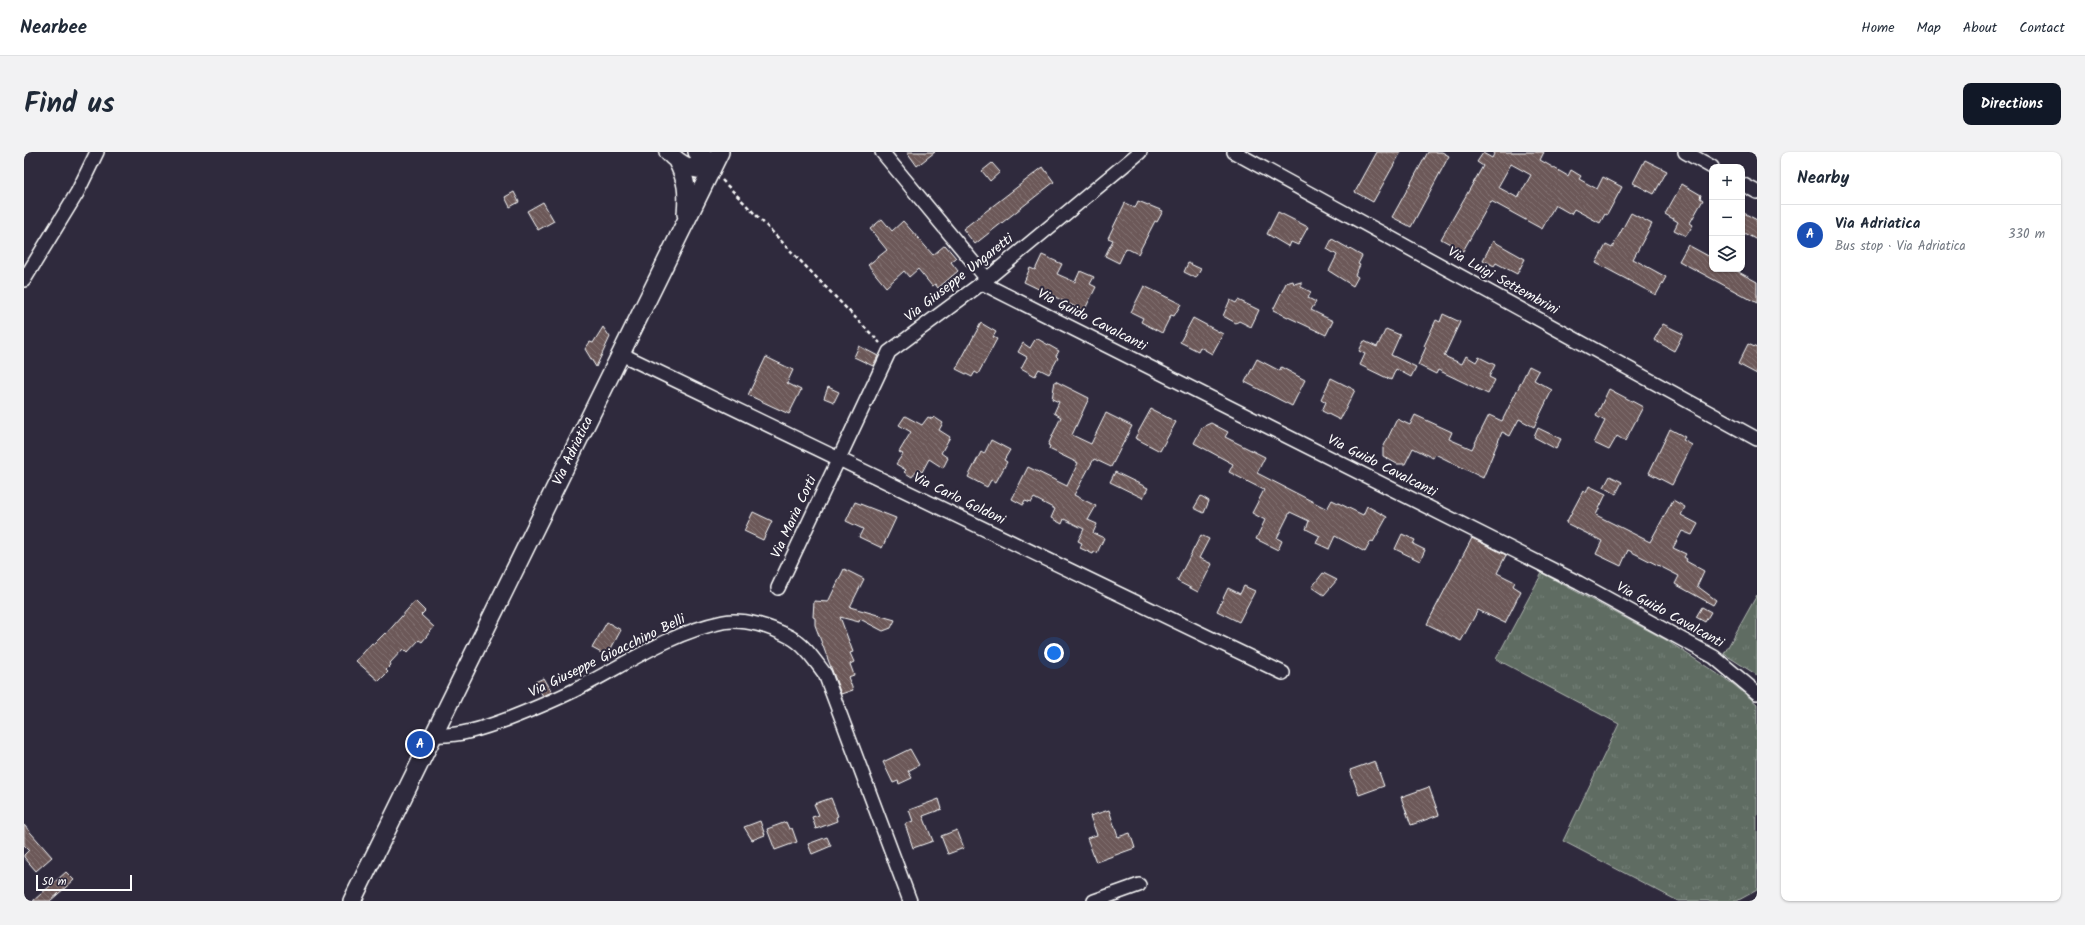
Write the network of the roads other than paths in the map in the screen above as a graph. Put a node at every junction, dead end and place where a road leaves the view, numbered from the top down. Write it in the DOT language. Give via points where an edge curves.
graph roads {
  1 [pos="97,152"];
  2 [pos="698,152"];
  3 [pos="720,152"];
  4 [pos="882,152"];
  5 [pos="1140,152"];
  6 [pos="1234,152"];
  7 [pos="1685,152"];
  8 [pos="672,156"];
  9 [pos="1709,165"];
  10 [pos="711,171"];
  11 [pos="1745,186"];
  12 [pos="1757,192"];
  13 [pos="685,224"];
  14 [pos="24,280"];
  15 [pos="985,281"];
  16 [pos="622,354"];
  17 [pos="1757,439"];
  18 [pos="838,459"];
  19 [pos="778,588"];
  20 [pos="1283,672"];
  21 [pos="1757,693"];
  22 [pos="432,735"];
  23 [pos="1139,885"];
  24 [pos="352,901"];
  25 [pos="910,901"];
  26 [pos="1094,901"];
  1 -- 14 [label="street" via="77,193"];
  2 -- 10 [label="street" via="706,159"];
  3 -- 10 [label="street, Via Adriatica"];
  4 -- 15 [label="street"];
  5 -- 15 [label="street, Via Giuseppe Ungaretti"];
  6 -- 17 [label="street, Via Luigi Settembrini"];
  7 -- 9 [label="street"];
  8 -- 10 [label="street" via="691,169"];
  8 -- 13 [label="street" via="686,180 688,199"];
  10 -- 13 [label="street, Via Adriatica"];
  11 -- 12 [label="street"];
  13 -- 16 [label="street, Via Adriatica"];
  15 -- 18 [label="street, Via Giuseppe Ungaretti" via="889,352"];
  15 -- 21 [label="street, Via Guido Cavalcanti" via="1579,583 1714,657"];
  16 -- 18 [label="street, Via Carlo Goldoni"];
  16 -- 22 [label="street, Via Adriatica"];
  18 -- 19 [label="street, Via Maria Corti"];
  18 -- 20 [label="street, Via Carlo Goldoni"];
  22 -- 24 [label="street, Via Adriatica"];
  22 -- 25 [label="street, Via Giuseppe Gioacchino Belli" via="448,736 464,732 544,705 641,654 703,628 731,622 768,627 792,638 810,654 825,674"];
  23 -- 26 [label="street"];
}
